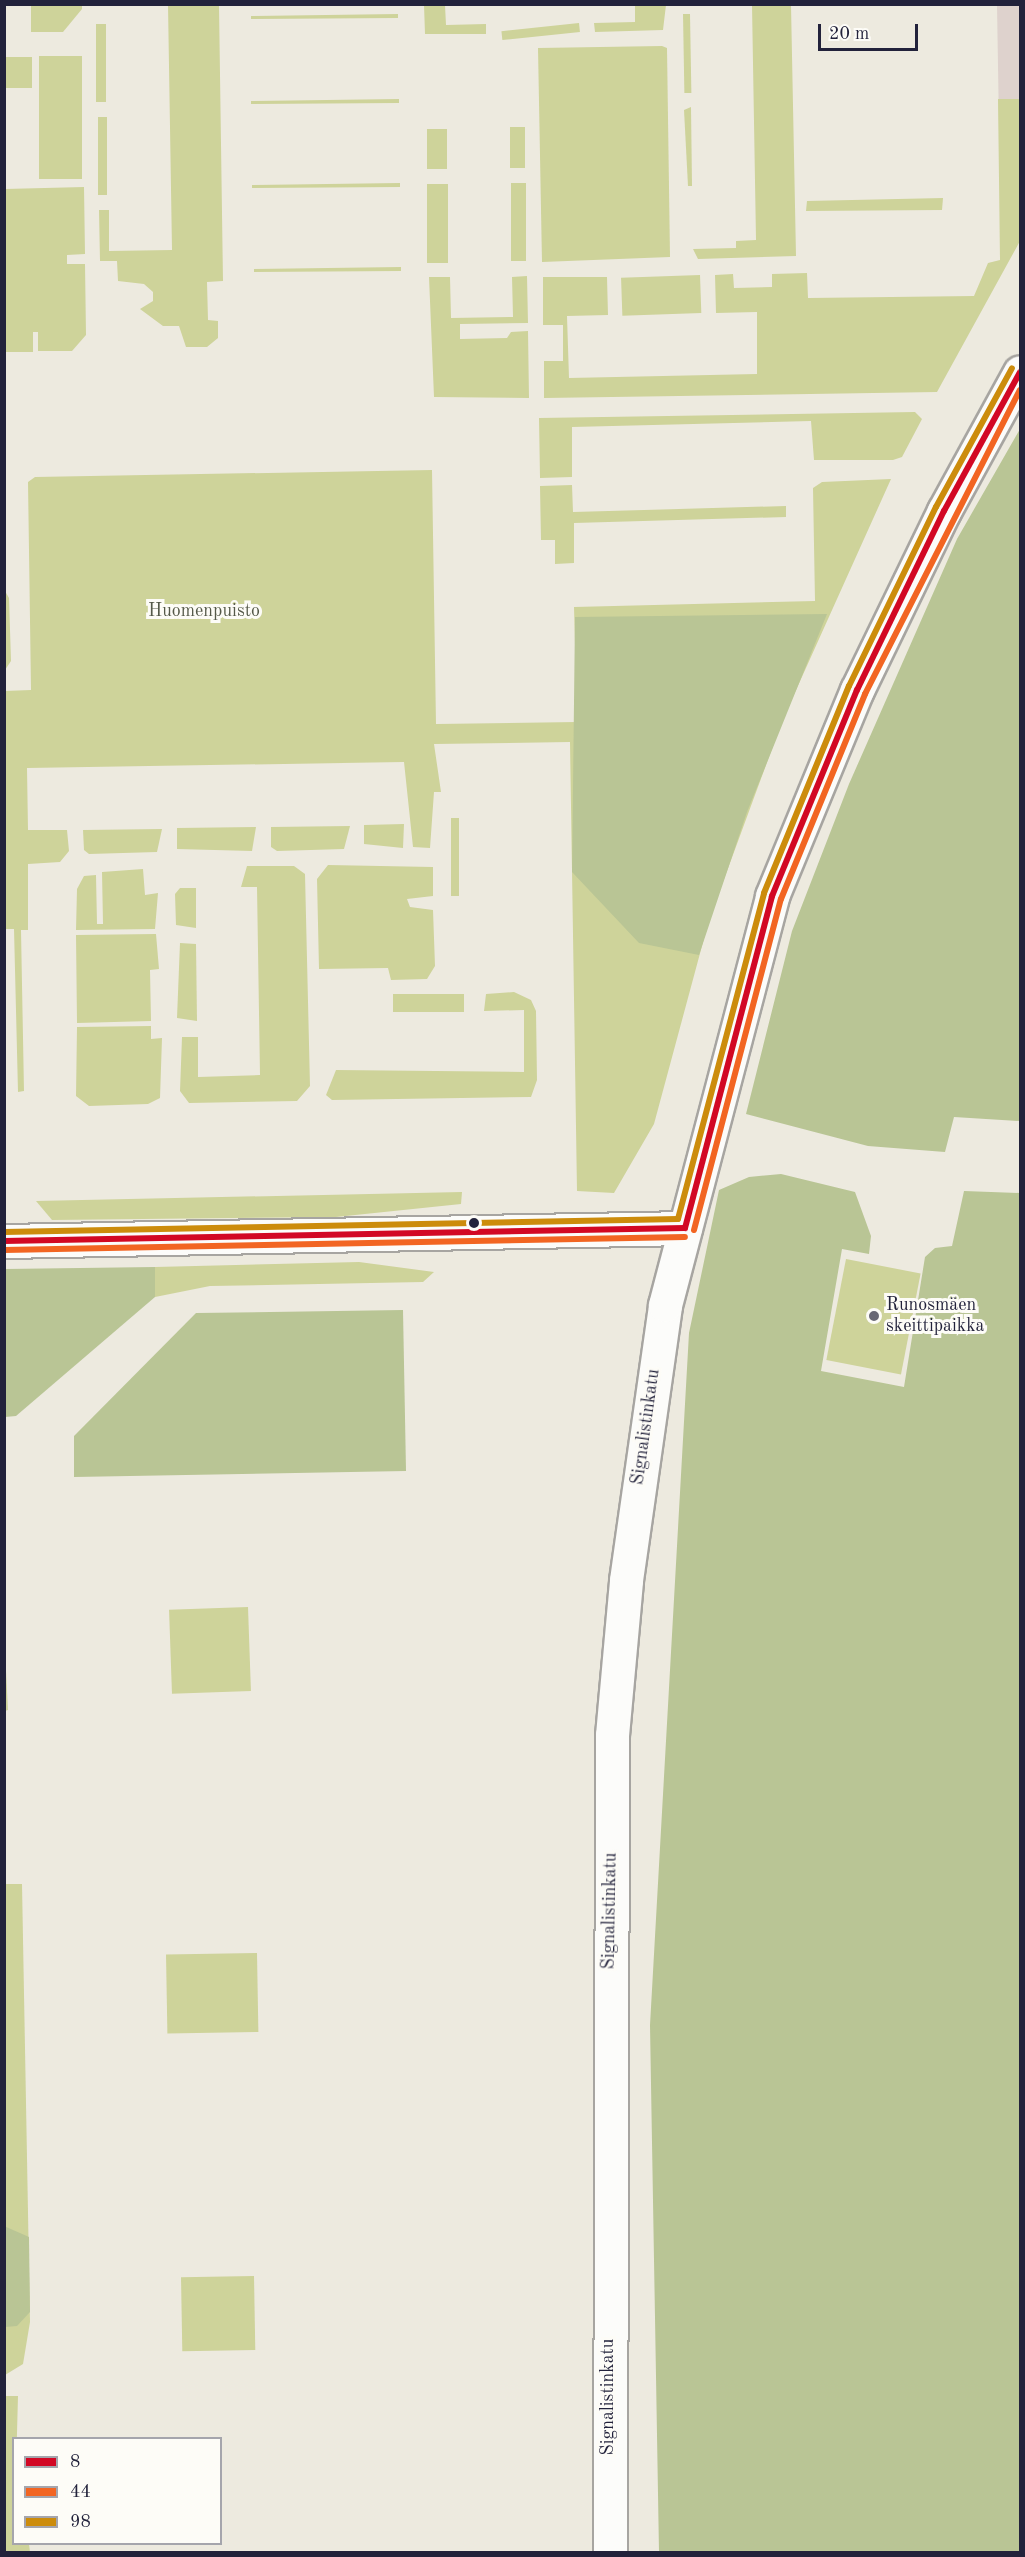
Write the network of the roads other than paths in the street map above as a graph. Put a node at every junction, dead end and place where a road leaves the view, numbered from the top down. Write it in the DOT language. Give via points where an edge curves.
graph roads {
  1 [pos="1020,372"];
  2 [pos="685,1228"];
  3 [pos="4,1241"];
  4 [pos="610,2553"];
  1 -- 2 [label="street, Signalistinkatu" via="944,511 857,690 772,896"];
  2 -- 3 [label="street"];
  2 -- 4 [label="street, Signalistinkatu" via="650,1389 612,1735"];
}
